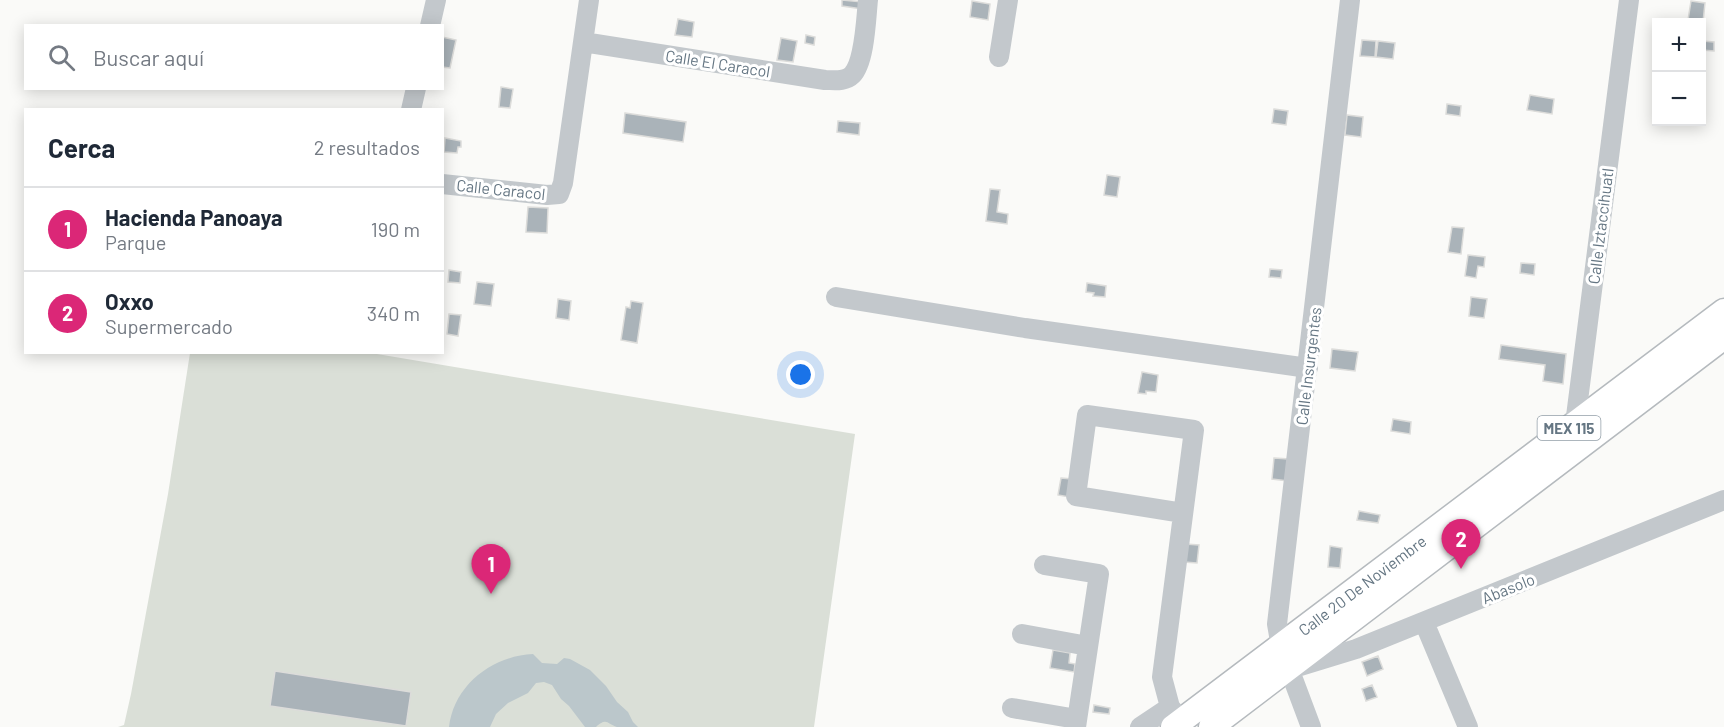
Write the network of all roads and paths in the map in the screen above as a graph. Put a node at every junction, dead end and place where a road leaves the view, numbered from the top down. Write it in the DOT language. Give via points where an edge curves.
graph roads {
  1 [pos="436,0"];
  2 [pos="589,0"];
  3 [pos="868,0"];
  4 [pos="1008,0"];
  5 [pos="1350,0"];
  6 [pos="1629,0"];
  7 [pos="430,24"];
  8 [pos="583,42"];
  9 [pos="999,57"];
  10 [pos="416,90"];
  11 [pos="411,108"];
  12 [pos="444,184"];
  13 [pos="836,297"];
  14 [pos="1724,311"];
  15 [pos="1724,337"];
  16 [pos="1308,368"];
  17 [pos="1574,423"];
  18 [pos="1571,452"];
  19 [pos="1724,500"];
  20 [pos="1183,513"];
  21 [pos="1044,565"];
  22 [pos="1424,622"];
  23 [pos="1022,634"];
  24 [pos="1088,646"];
  25 [pos="1285,658"];
  26 [pos="1012,708"];
  27 [pos="1174,718"];
  28 [pos="1031,719"];
  29 [pos="1076,723"];
  30 [pos="1140,727"];
  31 [pos="1211,727"];
  32 [pos="1311,727"];
  33 [pos="1468,727"];
  1 -- 7 [label="street"];
  2 -- 8 [label="street"];
  3 -- 8 [label="street, Calle El Caracol" via="864,46 852,75 841,81"];
  4 -- 9 [label="street"];
  5 -- 16 [label="street, Calle Insurgentes"];
  6 -- 17 [label="street, Calle Iztaccíhuatl"];
  8 -- 12 [label="street, Calle Caracol" via="559,194"];
  10 -- 11 [label="street"];
  13 -- 16 [label="street"];
  14 -- 17 [label="main road, Calle 20 De Noviembre / MEX 115"];
  15 -- 18 [label="main road, Calle 20 De Noviembre / MEX 115"];
  16 -- 25 [label="street, Calle Insurgentes" via="1277,624"];
  17 -- 18 [label="street, Calle Iztaccíhuatl"];
  17 -- 25 [label="main road, Calle 20 De Noviembre / MEX 115"];
  18 -- 25 [label="main road, Calle 20 De Noviembre / MEX 115"];
  19 -- 22 [label="street, Abasolo"];
  20 -- 20 [label="street" via="1076,496 1087,415 1194,430"];
  20 -- 27 [label="street" via="1162,677"];
  21 -- 24 [label="street" via="1099,574"];
  22 -- 25 [label="street, Abasolo" via="1356,649"];
  22 -- 33 [label="street"];
  23 -- 24 [label="street"];
  24 -- 29 [label="street"];
  25 -- 27 [label="main road, Calle 20 De Noviembre / MEX 115"];
  25 -- 31 [label="main road, Calle 20 De Noviembre / MEX 115"];
  25 -- 32 [label="street, Calle Insurgentes"];
  26 -- 28 [label="street"];
  27 -- 30 [label="street"];
  28 -- 29 [label="street"];
}
